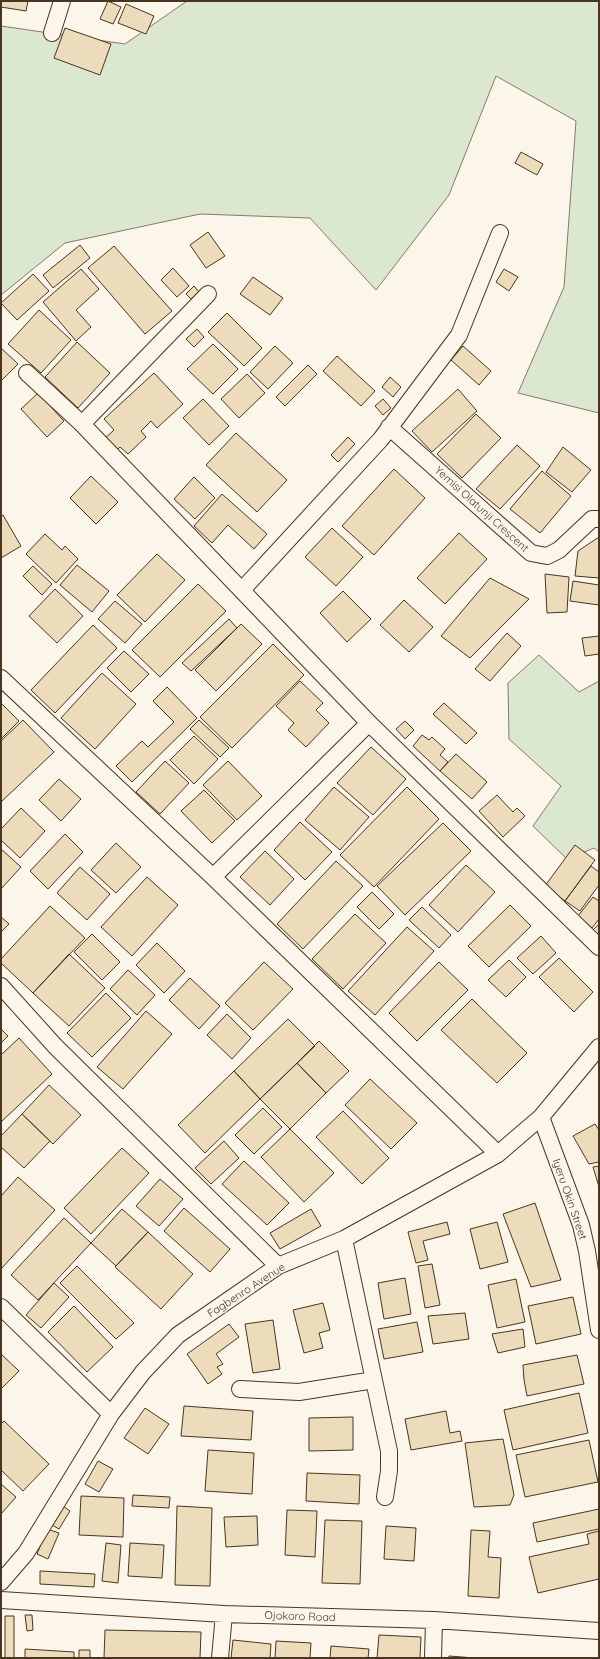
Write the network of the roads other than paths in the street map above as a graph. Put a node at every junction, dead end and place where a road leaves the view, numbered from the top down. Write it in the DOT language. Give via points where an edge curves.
graph roads {
  1 [pos="62,1"];
  2 [pos="52,33"];
  3 [pos="500,233"];
  4 [pos="208,294"];
  5 [pos="27,373"];
  6 [pos="82,424"];
  7 [pos="390,426"];
  8 [pos="599,519"];
  9 [pos="242,590"];
  10 [pos="1,678"];
  11 [pos="369,723"];
  12 [pos="213,877"];
  13 [pos="599,948"];
  14 [pos="1,986"];
  15 [pos="599,1047"];
  16 [pos="541,1117"];
  17 [pos="498,1154"];
  18 [pos="344,1239"];
  19 [pos="278,1266"];
  20 [pos="1,1307"];
  21 [pos="599,1330"];
  22 [pos="374,1380"];
  23 [pos="240,1389"];
  24 [pos="111,1414"];
  25 [pos="385,1497"];
  26 [pos="1,1582"];
  27 [pos="1,1600"];
  28 [pos="224,1614"];
  29 [pos="434,1620"];
  30 [pos="599,1631"];
  31 [pos="220,1658"];
  32 [pos="433,1658"];
  1 -- 2 [label="street"];
  3 -- 7 [label="street" via="459,335"];
  4 -- 6 [label="street"];
  5 -- 6 [label="street"];
  6 -- 9 [label="street"];
  7 -- 8 [label="street, Yemisi Olatunji Crescent" via="532,553 547,556 559,550 592,519"];
  7 -- 9 [label="street" via="381,439"];
  9 -- 11 [label="street"];
  10 -- 12 [label="street"];
  11 -- 12 [label="street"];
  11 -- 13 [label="street"];
  12 -- 17 [label="street"];
  14 -- 19 [label="street" via="55,1046"];
  15 -- 16 [label="street, Fagbenro Avenue"];
  16 -- 17 [label="street, Fagbenro Avenue"];
  16 -- 21 [label="street, Iyeru Okin Street" via="580,1225"];
  17 -- 18 [label="street, Fagbenro Avenue"];
  18 -- 19 [label="street, Fagbenro Avenue"];
  18 -- 22 [label="street"];
  19 -- 24 [label="street, Fagbenro Avenue" via="178,1335 143,1372"];
  20 -- 24 [label="street"];
  22 -- 23 [label="street" via="300,1392"];
  22 -- 25 [label="street" via="389,1451"];
  24 -- 26 [label="street, Fagbenro Avenue" via="26,1553"];
  27 -- 28 [label="street, Ojokoro Road"];
  28 -- 29 [label="street, Ojokoro Road"];
  28 -- 31 [label="street"];
  29 -- 30 [label="street, Ojokoro Road"];
  29 -- 32 [label="street"];
}
